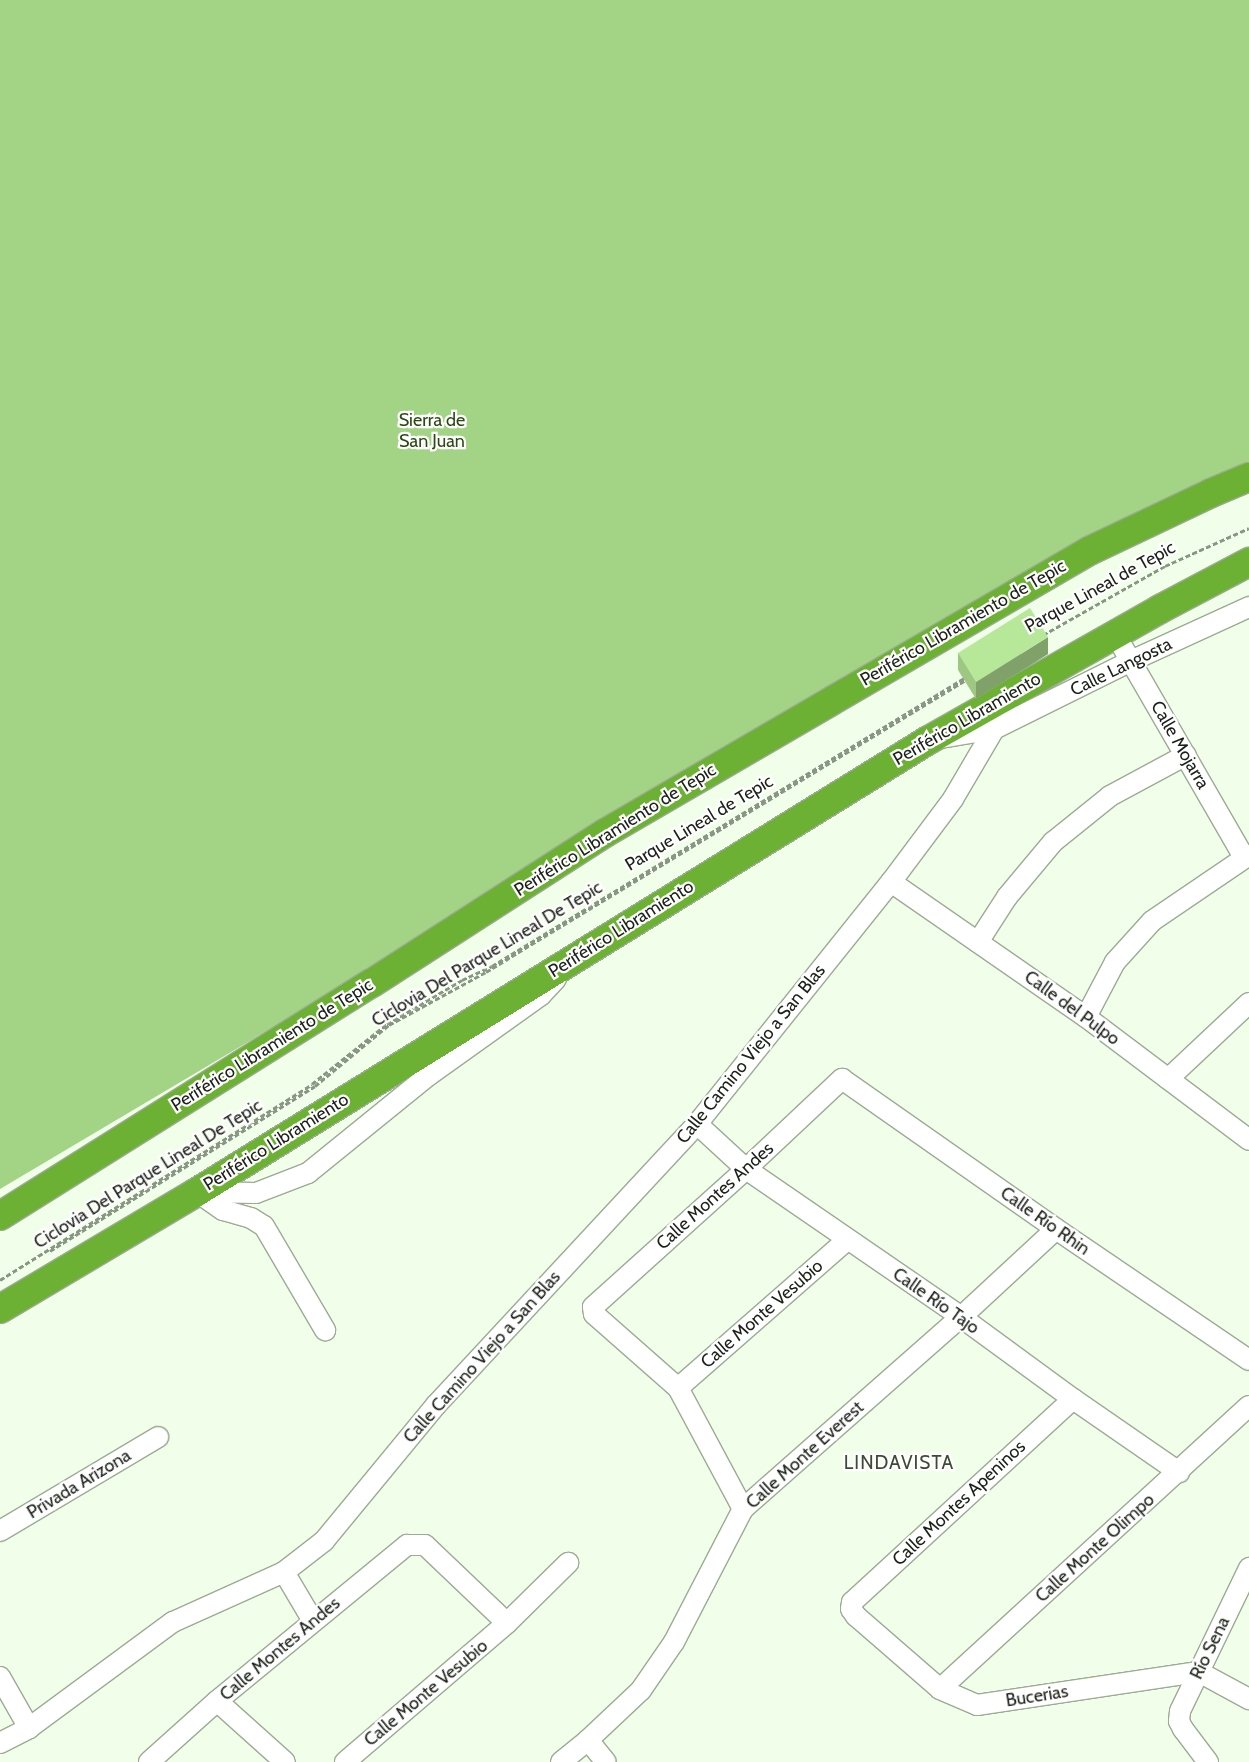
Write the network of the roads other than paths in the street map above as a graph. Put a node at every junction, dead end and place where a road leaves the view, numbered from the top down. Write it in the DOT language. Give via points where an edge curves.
graph roads {
  1 [pos="1249,477"];
  2 [pos="1249,562"];
  3 [pos="1249,607"];
  4 [pos="1115,634"];
  5 [pos="1131,661"];
  6 [pos="994,729"];
  7 [pos="927,741"];
  8 [pos="1186,755"];
  9 [pos="1246,856"];
  10 [pos="891,882"];
  11 [pos="978,942"];
  12 [pos="583,952"];
  13 [pos="1249,1003"];
  14 [pos="1086,1017"];
  15 [pos="842,1079"];
  16 [pos="1168,1079"];
  17 [pos="698,1124"];
  18 [pos="1249,1140"];
  19 [pos="746,1170"];
  20 [pos="197,1192"];
  21 [pos="0,1216"];
  22 [pos="1056,1229"];
  23 [pos="846,1240"];
  24 [pos="0,1309"];
  25 [pos="961,1317"];
  26 [pos="325,1330"];
  27 [pos="1249,1360"];
  28 [pos="678,1388"];
  29 [pos="1073,1399"];
  30 [pos="1249,1406"];
  31 [pos="158,1437"];
  32 [pos="1179,1472"];
  33 [pos="743,1509"];
  34 [pos="0,1531"];
  35 [pos="568,1562"];
  36 [pos="1249,1568"];
  37 [pos="284,1572"];
  38 [pos="851,1609"];
  39 [pos="313,1621"];
  40 [pos="507,1623"];
  41 [pos="1199,1672"];
  42 [pos="0,1677"];
  43 [pos="940,1689"];
  44 [pos="1249,1699"];
  45 [pos="217,1701"];
  46 [pos="29,1728"];
  47 [pos="588,1740"];
  48 [pos="0,1742"];
  49 [pos="149,1762"];
  50 [pos="285,1762"];
  51 [pos="345,1762"];
  52 [pos="561,1762"];
  53 [pos="606,1762"];
  54 [pos="1208,1762"];
  1 -- 21 [label="highway, Periférico Libramiento de Tepic" via="1089,551 605,833"];
  2 -- 4 [label="highway, Periférico Libramiento"];
  3 -- 5 [label="street, Calle Langosta"];
  4 -- 5 [label="street, Calle Mojarra"];
  4 -- 7 [label="highway, Periférico Libramiento"];
  5 -- 6 [label="street, Calle Langosta"];
  5 -- 8 [label="street, Calle Mojarra"];
  6 -- 7 [label="street, Calle Langosta"];
  6 -- 10 [label="street" via="953,798"];
  7 -- 12 [label="highway, Periférico Libramiento"];
  8 -- 9 [label="street, Calle Mojarra"];
  8 -- 11 [label="street" via="1110,796 1053,842 1007,897"];
  9 -- 14 [label="street" via="1152,921 1115,962"];
  10 -- 11 [label="street, Calle del Pulpo"];
  10 -- 17 [label="street, Calle Camino Viejo a San Blas"];
  11 -- 14 [label="street, Calle del Pulpo"];
  12 -- 20 [label="highway, Periférico Libramiento"];
  12 -- 20 [label="street" via="540,996 429,1075 308,1173 256,1193"];
  13 -- 16 [label="street"];
  14 -- 16 [label="street, Calle del Pulpo"];
  15 -- 19 [label="street, Calle Montes Andes"];
  15 -- 22 [label="street, Calle Río Rhin"];
  16 -- 18 [label="street, Calle del Pulpo"];
  17 -- 19 [label="street, Calle Río Tajo"];
  17 -- 37 [label="street, Calle Camino Viejo a San Blas" via="436,1405 324,1541"];
  19 -- 23 [label="street, Calle Río Tajo"];
  19 -- 28 [label="street, Calle Montes Andes" via="593,1307 594,1314"];
  20 -- 24 [label="highway, Periférico Libramiento"];
  20 -- 26 [label="street" via="223,1210 251,1218 264,1226"];
  22 -- 25 [label="street, Calle Monte Everest"];
  22 -- 27 [label="street, Calle Río Rhin"];
  23 -- 25 [label="street, Calle Río Tajo"];
  23 -- 28 [label="street, Calle Monte Vesubio"];
  25 -- 29 [label="street, Calle Río Tajo"];
  25 -- 33 [label="street, Calle Monte Everest"];
  28 -- 33 [label="street"];
  29 -- 32 [label="street, Calle Río Tajo"];
  29 -- 38 [label="street, Calle Montes Apeninos" via="852,1602"];
  30 -- 32 [label="street, Calle Monte Olimpo"];
  31 -- 34 [label="street, Privada Arizona"];
  32 -- 43 [label="street, Calle Monte Olimpo"];
  33 -- 47 [label="street, Calle Monte Everest" via="674,1642 641,1690"];
  35 -- 40 [label="street, Calle Monte Vesubio"];
  36 -- 41 [label="street, Río Sena"];
  37 -- 39 [label="street"];
  37 -- 46 [label="street, Calle Camino Viejo a San Blas" via="173,1622"];
  38 -- 43 [label="street, Bucerias"];
  39 -- 40 [label="street, Calle Montes Andes" via="407,1545 416,1543 425,1545"];
  39 -- 45 [label="street, Calle Montes Andes"];
  40 -- 51 [label="street, Calle Monte Vesubio"];
  41 -- 43 [label="street, Bucerias" via="978,1705"];
  41 -- 44 [label="street"];
  41 -- 54 [label="street, Río Sena" via="1180,1711 1180,1721"];
  42 -- 46 [label="street"];
  45 -- 49 [label="street, Calle Montes Andes"];
  45 -- 50 [label="street"];
  46 -- 48 [label="street, Calle Camino Viejo a San Blas"];
  47 -- 52 [label="street, Calle Monte Everest"];
  47 -- 53 [label="street"];
}
